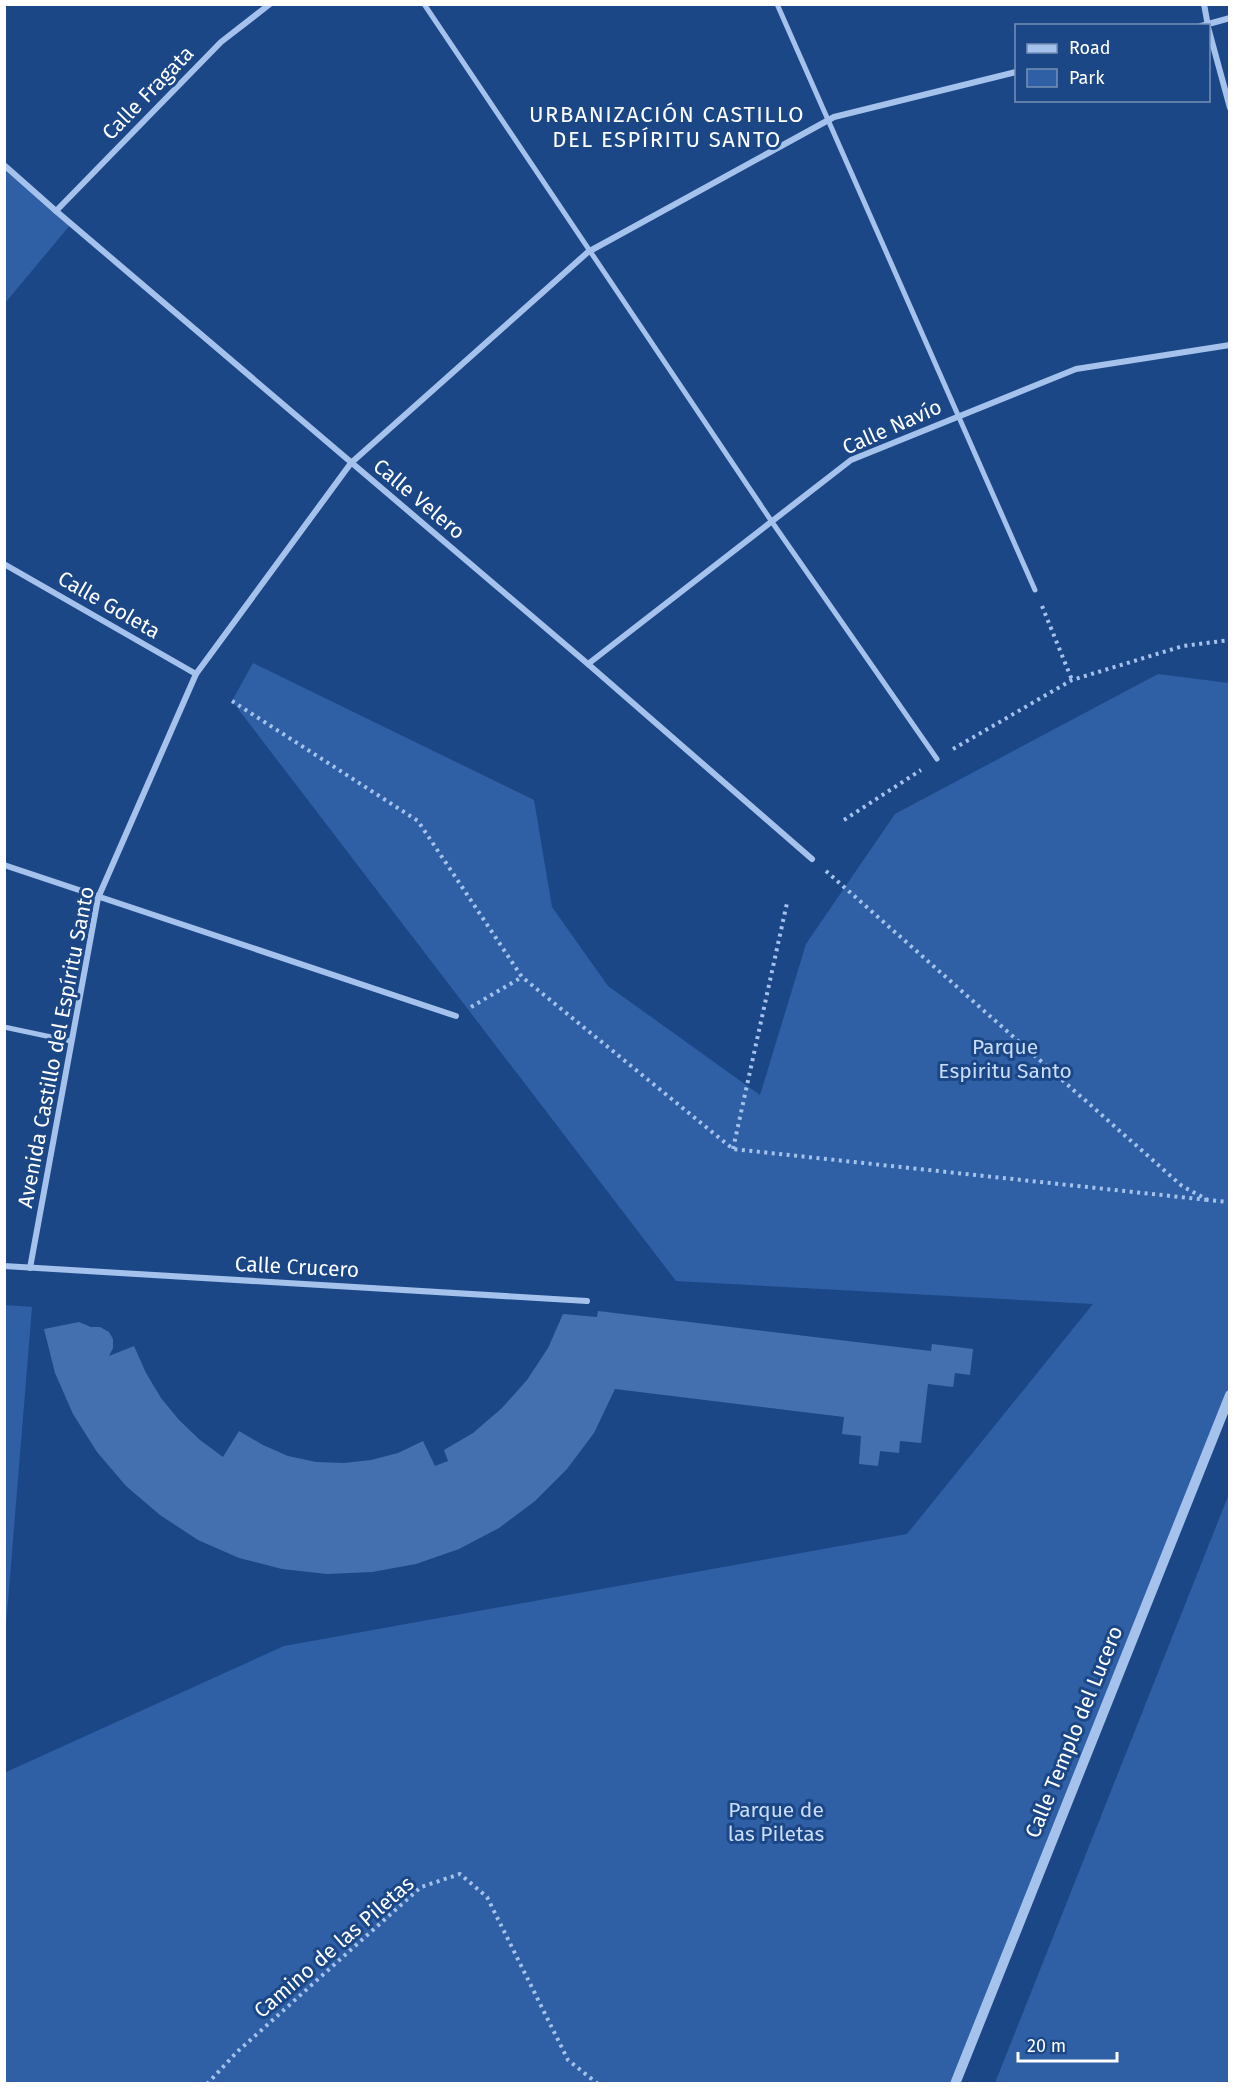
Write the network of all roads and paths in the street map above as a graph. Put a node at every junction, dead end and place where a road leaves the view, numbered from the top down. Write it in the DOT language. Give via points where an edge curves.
graph roads {
  1 [pos="270,4"];
  2 [pos="424,4"];
  3 [pos="777,4"];
  4 [pos="1204,4"];
  5 [pos="1230,18"];
  6 [pos="1206,24"];
  7 [pos="1209,24"];
  8 [pos="1210,39"];
  9 [pos="1015,72"];
  10 [pos="1230,108"];
  11 [pos="828,121"];
  12 [pos="4,165"];
  13 [pos="56,211"];
  14 [pos="590,251"];
  15 [pos="1230,345"];
  16 [pos="958,416"];
  17 [pos="351,463"];
  18 [pos="772,522"];
  19 [pos="4,564"];
  20 [pos="1035,590"];
  21 [pos="1230,640"];
  22 [pos="588,664"];
  23 [pos="196,675"];
  24 [pos="1072,680"];
  25 [pos="232,700"];
  26 [pos="937,759"];
  27 [pos="844,820"];
  28 [pos="812,859"];
  29 [pos="4,865"];
  30 [pos="98,897"];
  31 [pos="787,903"];
  32 [pos="522,977"];
  33 [pos="456,1016"];
  34 [pos="4,1027"];
  35 [pos="70,1041"];
  36 [pos="733,1149"];
  37 [pos="1208,1200"];
  38 [pos="1230,1202"];
  39 [pos="4,1266"];
  40 [pos="30,1268"];
  41 [pos="587,1301"];
  42 [pos="1230,1395"];
  43 [pos="207,2084"];
  44 [pos="598,2084"];
  45 [pos="955,2084"];
  1 -- 13 [label="street, Calle Fragata" via="221,42"];
  2 -- 14 [label="street"];
  3 -- 11 [label="street"];
  4 -- 6 [label="street"];
  5 -- 7 [label="street"];
  8 -- 10 [label="street"];
  9 -- 11 [label="street, Avenida Castillo del Espíritu Santo"];
  11 -- 14 [label="street, Avenida Castillo del Espíritu Santo"];
  11 -- 16 [label="street"];
  12 -- 13 [label="street, Calle Velero"];
  13 -- 17 [label="street, Calle Velero"];
  14 -- 17 [label="street, Avenida Castillo del Espíritu Santo"];
  14 -- 18 [label="street"];
  15 -- 16 [label="street, Calle Navío" via="1076,369"];
  16 -- 18 [label="street, Calle Navío" via="851,460"];
  16 -- 20 [label="street"];
  17 -- 22 [label="street, Calle Velero"];
  17 -- 23 [label="street, Avenida Castillo del Espíritu Santo"];
  18 -- 22 [label="street, Calle Navío"];
  18 -- 26 [label="street"];
  19 -- 23 [label="street, Calle Goleta"];
  20 -- 24 [label="path"];
  21 -- 24 [label="path" via="1183,646"];
  22 -- 28 [label="street, Calle Velero"];
  23 -- 30 [label="street, Avenida Castillo del Espíritu Santo"];
  24 -- 26 [label="path"];
  25 -- 32 [label="path" via="418,821"];
  26 -- 27 [label="path"];
  28 -- 37 [label="path" via="1182,1186"];
  29 -- 30 [label="street"];
  30 -- 33 [label="street"];
  30 -- 35 [label="street, Avenida Castillo del Espíritu Santo"];
  31 -- 36 [label="path"];
  32 -- 33 [label="path"];
  32 -- 36 [label="path"];
  34 -- 35 [label="street"];
  35 -- 40 [label="street, Avenida Castillo del Espíritu Santo"];
  36 -- 37 [label="path"];
  37 -- 38 [label="path"];
  39 -- 40 [label="street, Calle Crucero"];
  40 -- 41 [label="street, Calle Crucero"];
  42 -- 45 [label="street, Calle Templo del Lucero"];
  43 -- 44 [label="path, Camino de las Piletas" via="238,2050 421,1887 460,1874 487,1896 568,2060"];
}
